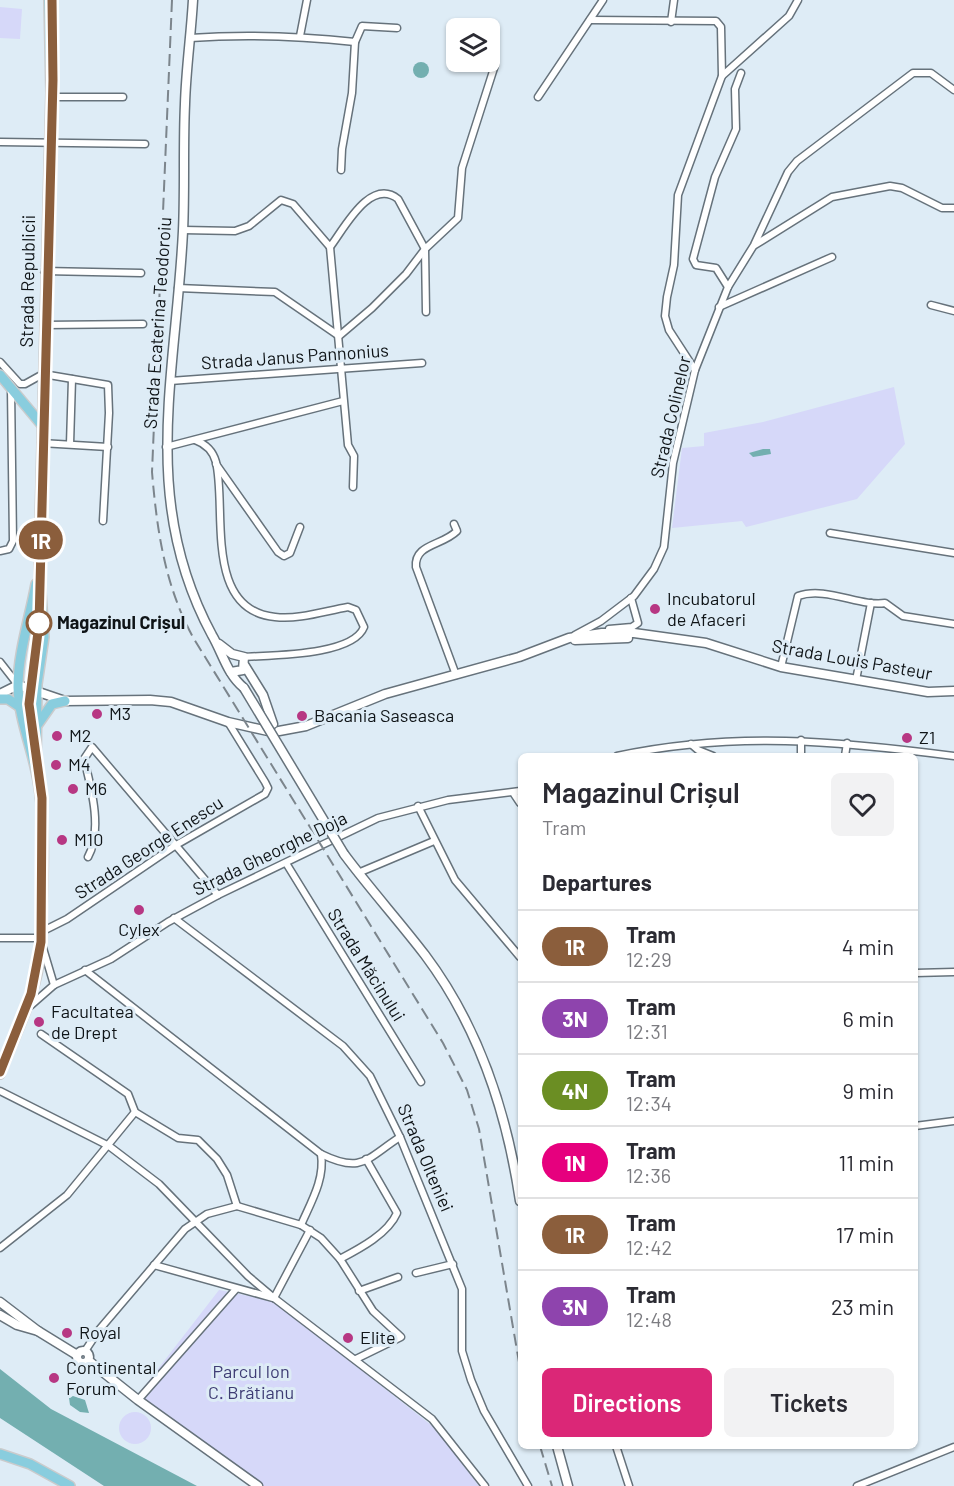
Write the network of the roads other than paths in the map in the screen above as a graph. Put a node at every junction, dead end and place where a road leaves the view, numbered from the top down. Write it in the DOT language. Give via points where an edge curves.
graph roads {
  1 [pos="49,0"];
  2 [pos="193,0"];
  3 [pos="307,0"];
  4 [pos="603,0"];
  5 [pos="674,0"];
  6 [pos="798,0"];
  7 [pos="590,20"];
  8 [pos="671,22"];
  9 [pos="397,28"];
  10 [pos="300,36"];
  11 [pos="190,38"];
  12 [pos="356,42"];
  13 [pos="493,72"];
  14 [pos="741,73"];
  15 [pos="722,76"];
  16 [pos="954,90"];
  17 [pos="51,97"];
  18 [pos="123,97"];
  19 [pos="538,97"];
  20 [pos="0,142"];
  21 [pos="48,144"];
  22 [pos="145,144"];
  23 [pos="341,170"];
  24 [pos="954,208"];
  25 [pos="183,230"];
  26 [pos="754,245"];
  27 [pos="330,247"];
  28 [pos="425,249"];
  29 [pos="832,257"];
  30 [pos="44,271"];
  31 [pos="141,273"];
  32 [pos="728,287"];
  33 [pos="178,288"];
  34 [pos="931,305"];
  35 [pos="719,308"];
  36 [pos="954,311"];
  37 [pos="426,312"];
  38 [pos="143,324"];
  39 [pos="44,326"];
  40 [pos="339,336"];
  41 [pos="0,362"];
  42 [pos="422,363"];
  43 [pos="341,368"];
  44 [pos="695,370"];
  45 [pos="43,374"];
  46 [pos="0,375"];
  47 [pos="11,376"];
  48 [pos="72,379"];
  49 [pos="170,381"];
  50 [pos="11,389"];
  51 [pos="343,401"];
  52 [pos="41,423"];
  53 [pos="195,440"];
  54 [pos="41,443"];
  55 [pos="70,444"];
  56 [pos="108,447"];
  57 [pos="166,447"];
  58 [pos="216,463"];
  59 [pos="353,487"];
  60 [pos="103,521"];
  61 [pos="454,524"];
  62 [pos="300,527"];
  63 [pos="830,533"];
  64 [pos="3,551"];
  65 [pos="954,553"];
  66 [pos="39,564"];
  67 [pos="631,598"];
  68 [pos="871,603"];
  69 [pos="601,621"];
  70 [pos="954,624"];
  71 [pos="602,631"];
  72 [pos="638,634"];
  73 [pos="569,638"];
  74 [pos="215,640"];
  75 [pos="232,654"];
  76 [pos="0,662"];
  77 [pos="225,663"];
  78 [pos="781,667"];
  79 [pos="240,668"];
  80 [pos="456,675"];
  81 [pos="856,680"];
  82 [pos="22,687"];
  83 [pos="954,691"];
  84 [pos="37,693"];
  85 [pos="0,694"];
  86 [pos="0,699"];
  87 [pos="65,701"];
  88 [pos="20,707"];
  89 [pos="228,722"];
  90 [pos="37,727"];
  91 [pos="273,729"];
  92 [pos="801,740"];
  93 [pos="847,743"];
  94 [pos="691,744"];
  95 [pos="636,753"];
  96 [pos="706,753"];
  97 [pos="801,753"];
  98 [pos="845,753"];
  99 [pos="954,756"];
  100 [pos="36,770"];
  101 [pos="517,792"];
  102 [pos="418,806"];
  103 [pos="434,842"];
  104 [pos="176,845"];
  105 [pos="88,857"];
  106 [pos="286,863"];
  107 [pos="358,873"];
  108 [pos="218,895"];
  109 [pos="174,918"];
  110 [pos="0,939"];
  111 [pos="40,940"];
  112 [pos="518,955"];
  113 [pos="85,970"];
  114 [pos="954,972"];
  115 [pos="918,973"];
  116 [pos="54,985"];
  117 [pos="23,1013"];
  118 [pos="41,1034"];
  119 [pos="0,1057"];
  120 [pos="0,1074"];
  121 [pos="421,1082"];
  122 [pos="0,1090"];
  123 [pos="135,1112"];
  124 [pos="954,1121"];
  125 [pos="918,1126"];
  126 [pos="400,1137"];
  127 [pos="109,1146"];
  128 [pos="321,1154"];
  129 [pos="366,1159"];
  130 [pos="518,1191"];
  131 [pos="237,1206"];
  132 [pos="195,1221"];
  133 [pos="301,1225"];
  134 [pos="310,1230"];
  135 [pos="0,1248"];
  136 [pos="340,1259"];
  137 [pos="453,1264"];
  138 [pos="154,1265"];
  139 [pos="416,1273"];
  140 [pos="398,1277"];
  141 [pos="236,1289"];
  142 [pos="359,1291"];
  143 [pos="274,1298"];
  144 [pos="0,1302"];
  145 [pos="0,1307"];
  146 [pos="0,1315"];
  147 [pos="38,1331"];
  148 [pos="81,1353"];
  149 [pos="356,1359"];
  150 [pos="138,1400"];
  151 [pos="954,1448"];
  152 [pos="558,1449"];
  153 [pos="617,1449"];
  154 [pos="0,1454"];
  155 [pos="70,1486"];
  156 [pos="258,1486"];
  157 [pos="485,1486"];
  158 [pos="528,1486"];
  159 [pos="568,1486"];
  160 [pos="629,1486"];
  161 [pos="857,1486"];
  1 -- 17 [label="main road, Strada Republicii"];
  2 -- 11 [label="main road, Strada Ecaterina Teodoroiu"];
  3 -- 10 [label="street"];
  4 -- 7 [label="street"];
  5 -- 8 [label="street"];
  6 -- 15 [label="street" via="789,16"];
  7 -- 8 [label="street"];
  7 -- 19 [label="street"];
  8 -- 15 [label="street" via="720,22"];
  9 -- 12 [label="street" via="362,26"];
  10 -- 11 [label="street"];
  10 -- 12 [label="street"];
  11 -- 25 [label="main road, Strada Ecaterina Teodoroiu"];
  12 -- 23 [label="street"];
  13 -- 28 [label="street" via="462,168 458,218"];
  14 -- 32 [label="street" via="735,89 736,129 715,177 693,258 696,266 716,268"];
  15 -- 44 [label="street" via="678,195 674,265 665,316 669,330"];
  16 -- 26 [label="street, Strada Colinelor" via="923,71 913,73 885,92 792,166"];
  17 -- 18 [label="street"];
  17 -- 21 [label="main road, Strada Republicii"];
  20 -- 21 [label="street"];
  21 -- 22 [label="street"];
  21 -- 30 [label="main road, Strada Republicii"];
  24 -- 26 [label="street, Strada Colinelor" via="942,208 890,186 832,197"];
  25 -- 27 [label="street" via="235,231 249,226 281,200 293,204"];
  25 -- 33 [label="main road, Strada Ecaterina Teodoroiu"];
  26 -- 32 [label="street, Strada Colinelor"];
  27 -- 28 [label="street" via="363,203 378,194 398,199"];
  27 -- 40 [label="street"];
  28 -- 37 [label="street"];
  28 -- 40 [label="street" via="399,281"];
  29 -- 35 [label="street"];
  30 -- 31 [label="street"];
  30 -- 39 [label="main road, Strada Republicii"];
  32 -- 35 [label="street, Strada Colinelor"];
  33 -- 40 [label="street" via="274,292"];
  33 -- 49 [label="main road, Strada Ecaterina Teodoroiu"];
  34 -- 36 [label="street"];
  35 -- 44 [label="street, Strada Colinelor"];
  38 -- 39 [label="street"];
  39 -- 45 [label="main road, Strada Republicii"];
  40 -- 43 [label="street"];
  41 -- 47 [label="street"];
  42 -- 43 [label="street, Strada Janus Pannonius"];
  43 -- 49 [label="street, Strada Janus Pannonius"];
  43 -- 51 [label="street"];
  44 -- 67 [label="street, Strada Colinelor" via="673,463 664,547 654,569"];
  45 -- 47 [label="street" via="25,384"];
  45 -- 48 [label="street"];
  45 -- 52 [label="main road, Strada Republicii"];
  46 -- 50 [label="main road"];
  47 -- 50 [label="street"];
  48 -- 55 [label="street"];
  48 -- 56 [label="street" via="108,385"];
  49 -- 57 [label="main road, Strada Ecaterina Teodoroiu"];
  50 -- 52 [label="main road"];
  50 -- 64 [label="street" via="13,541"];
  51 -- 53 [label="street"];
  51 -- 59 [label="street" via="348,445 354,456"];
  52 -- 54 [label="main road, Strada Republicii"];
  53 -- 57 [label="street"];
  53 -- 58 [label="street" via="206,445"];
  54 -- 55 [label="street"];
  54 -- 66 [label="main road, Strada Republicii"];
  55 -- 56 [label="street"];
  56 -- 60 [label="street"];
  57 -- 74 [label="main road, Strada Ecaterina Teodoroiu" via="174,536 191,589"];
  58 -- 62 [label="street" via="278,552 284,556 290,553"];
  58 -- 79 [label="street" via="220,547 242,601 260,614 275,618 348,607 356,610 364,627 353,639 322,651"];
  61 -- 80 [label="street" via="456,531 451,537 415,557"];
  63 -- 65 [label="street"];
  66 -- 82 [label="main road, Strada Republicii"];
  66 -- 84 [label="main road, Strada Republicii" via="44,637"];
  67 -- 69 [label="street, Strada Colinelor"];
  67 -- 71 [label="street" via="638,623"];
  68 -- 70 [label="street" via="890,604 903,616"];
  68 -- 78 [label="street" via="853,597 798,596"];
  68 -- 81 [label="street"];
  69 -- 71 [label="street"];
  69 -- 73 [label="street, Strada Colinelor"];
  71 -- 72 [label="main road, Strada Louis Pasteur"];
  71 -- 73 [label="main road, Strada Louis Pasteur"];
  72 -- 73 [label="main road, Strada Louis Pasteur" via="586,641"];
  72 -- 78 [label="main road, Strada Louis Pasteur" via="706,644"];
  73 -- 80 [label="main road, Strada Louis Pasteur"];
  74 -- 75 [label="main road, Strada Ecaterina Teodoroiu"];
  74 -- 77 [label="main road, Strada Ecaterina Teodoroiu"];
  75 -- 77 [label="main road"];
  75 -- 79 [label="main road"];
  76 -- 82 [label="street"];
  77 -- 79 [label="main road, Strada Ecaterina Teodoroiu"];
  78 -- 81 [label="main road, Strada Louis Pasteur"];
  79 -- 91 [label="main road" via="255,681 268,707"];
  79 -- 107 [label="main road, bridge" via="244,688"];
  80 -- 91 [label="main road, Strada Louis Pasteur" via="385,694 306,726"];
  81 -- 83 [label="main road, Strada Louis Pasteur" via="928,692"];
  82 -- 84 [label="main road, Strada Louis Pasteur"];
  82 -- 85 [label="main road"];
  82 -- 88 [label="main road, Strada Republicii"];
  84 -- 87 [label="main road, Strada Louis Pasteur"];
  84 -- 90 [label="main road, Strada Republicii"];
  86 -- 88 [label="main road"];
  87 -- 89 [label="main road, Strada Louis Pasteur" via="162,701"];
  87 -- 90 [label="main road" via="47,708"];
  88 -- 100 [label="main road, Strada Republicii"];
  89 -- 91 [label="main road, Strada Louis Pasteur"];
  89 -- 104 [label="street, Strada George Enescu" via="268,788 265,794"];
  90 -- 100 [label="main road, Strada Republicii"];
  92 -- 93 [label="street"];
  92 -- 94 [label="street"];
  92 -- 97 [label="street"];
  93 -- 98 [label="street"];
  93 -- 99 [label="street"];
  94 -- 95 [label="street"];
  94 -- 96 [label="street"];
  100 -- 111 [label="main road" via="42,835"];
  101 -- 102 [label="street, Strada Gheorghe Doja"];
  102 -- 103 [label="street"];
  102 -- 106 [label="street, Strada Gheorghe Doja" via="378,818"];
  103 -- 107 [label="street"];
  103 -- 112 [label="street" via="455,880"];
  104 -- 105 [label="street" via="92,747 84,759 94,819"];
  104 -- 108 [label="street"];
  104 -- 111 [label="street, Strada George Enescu" via="67,920 42,930"];
  106 -- 108 [label="street, Strada Gheorghe Doja"];
  106 -- 121 [label="street, Strada Măcinului"];
  107 -- 130 [label="main road" via="425,956 462,1013 502,1113"];
  108 -- 109 [label="street, Strada Gheorghe Doja"];
  109 -- 113 [label="street, Strada Gheorghe Doja" via="111,959"];
  109 -- 126 [label="street, Strada Olteniei" via="343,1046 370,1076"];
  110 -- 111 [label="street, Strada George Enescu"];
  111 -- 116 [label="street"];
  111 -- 117 [label="main road"];
  111 -- 119 [label="main road" via="23,999"];
  113 -- 116 [label="street, Strada Gheorghe Doja"];
  113 -- 128 [label="street"];
  114 -- 115 [label="street"];
  116 -- 117 [label="street, Strada Gheorghe Doja"];
  117 -- 120 [label="main road"];
  118 -- 123 [label="street" via="128,1094"];
  122 -- 127 [label="street"];
  123 -- 127 [label="street"];
  123 -- 131 [label="street" via="178,1138 198,1140 227,1175"];
  124 -- 125 [label="street"];
  126 -- 129 [label="street"];
  126 -- 137 [label="street, Strada Olteniei"];
  127 -- 132 [label="street" via="159,1184"];
  127 -- 135 [label="street" via="67,1195"];
  128 -- 129 [label="street" via="350,1165"];
  128 -- 133 [label="street" via="323,1169"];
  129 -- 136 [label="street" via="397,1213 366,1245"];
  131 -- 132 [label="street" via="224,1207"];
  131 -- 133 [label="street"];
  132 -- 138 [label="street"];
  132 -- 143 [label="street"];
  133 -- 134 [label="street"];
  134 -- 136 [label="street"];
  134 -- 143 [label="street"];
  136 -- 142 [label="street"];
  137 -- 139 [label="street"];
  137 -- 158 [label="street, Strada Olteniei" via="462,1290 462,1351 471,1380 484,1411"];
  138 -- 141 [label="street"];
  138 -- 148 [label="street"];
  140 -- 142 [label="street"];
  141 -- 143 [label="street"];
  141 -- 150 [label="street"];
  142 -- 149 [label="street" via="373,1311 401,1337"];
  143 -- 149 [label="street"];
  144 -- 147 [label="main road"];
  145 -- 147 [label="main road"];
  146 -- 147 [label="main road"];
  147 -- 148 [label="main road"];
  148 -- 150 [label="main road" via="89,1354 89,1361"];
  149 -- 157 [label="street" via="441,1427"];
  150 -- 156 [label="main road"];
  151 -- 161 [label="street"];
  152 -- 159 [label="main road"];
  153 -- 160 [label="street"];
  154 -- 155 [label="main road" via="30,1464"];
}
